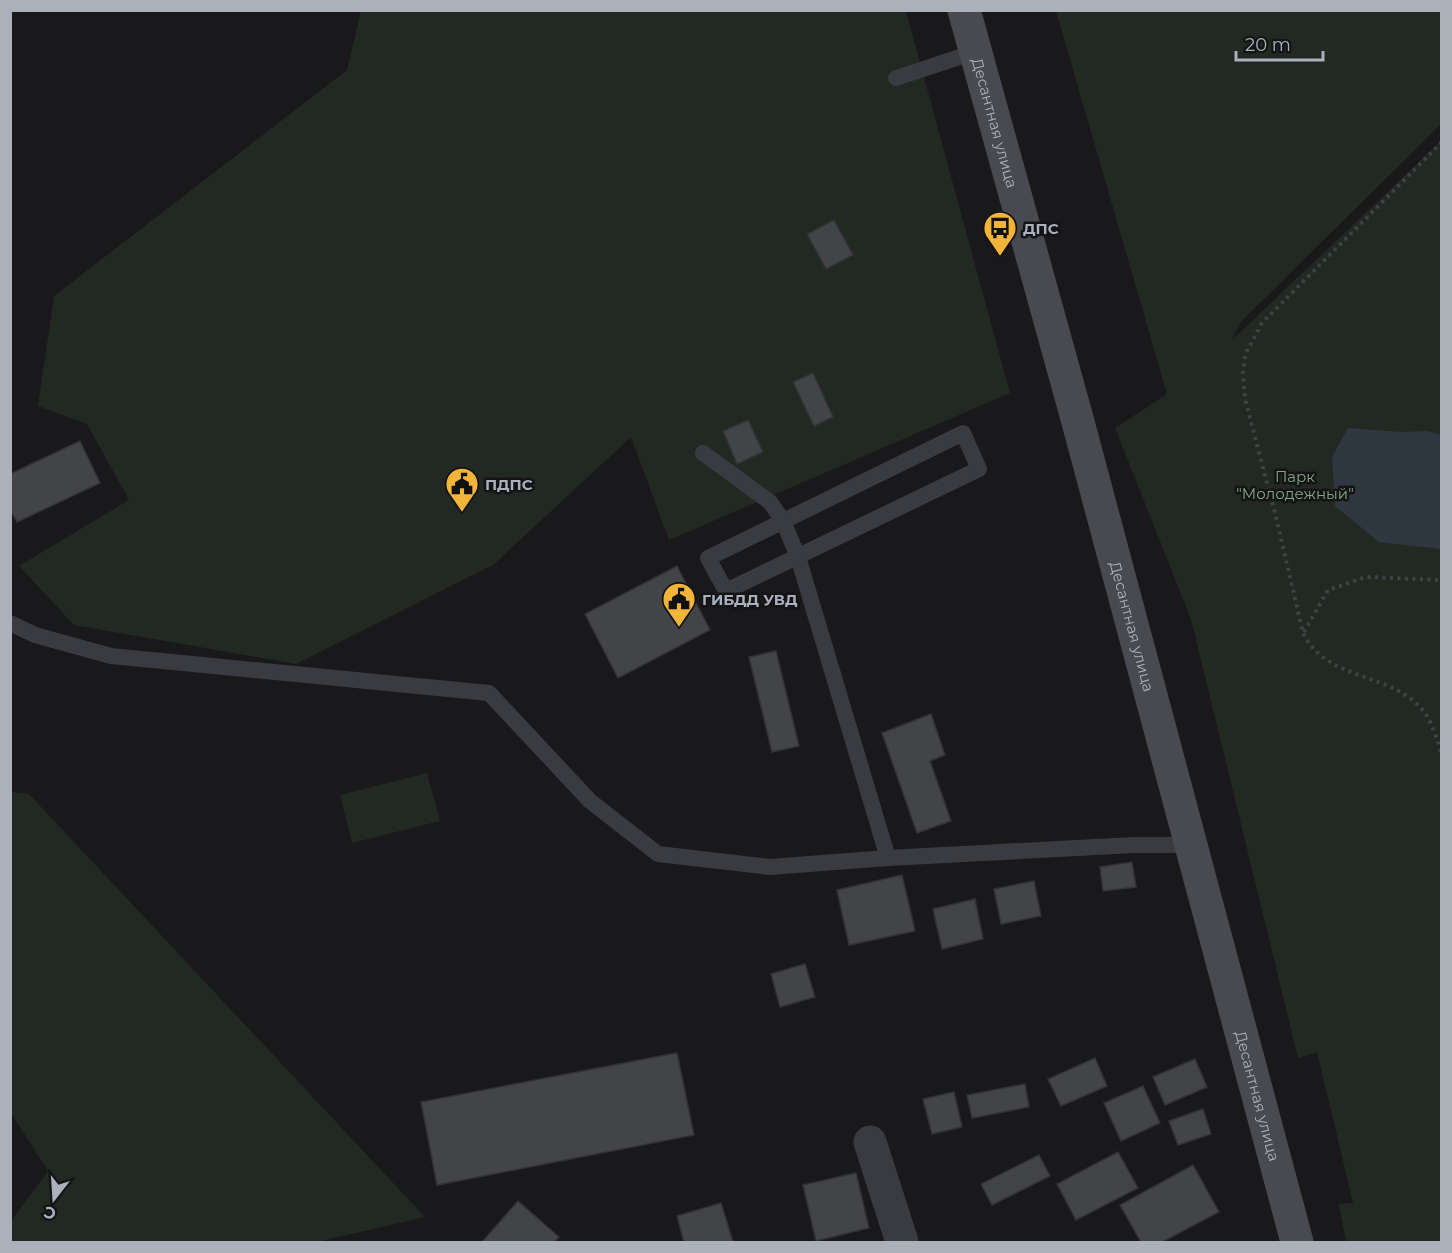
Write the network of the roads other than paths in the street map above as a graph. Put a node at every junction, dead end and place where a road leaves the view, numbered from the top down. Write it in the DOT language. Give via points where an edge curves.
graph roads {
  1 [pos="964,10"];
  2 [pos="975,52"];
  3 [pos="896,78"];
  4 [pos="703,453"];
  5 [pos="783,521"];
  6 [pos="798,556"];
  7 [pos="10,623"];
  8 [pos="1191,845"];
  9 [pos="888,858"];
  10 [pos="870,1142"];
  11 [pos="902,1242"];
  12 [pos="1297,1242"];
  1 -- 2 [label="street, Десантная улица"];
  2 -- 3 [label="lane"];
  2 -- 8 [label="street, Десантная улица"];
  4 -- 5 [label="lane" via="770,502"];
  5 -- 6 [label="lane"];
  5 -- 6 [label="lane" via="708,558 726,591"];
  5 -- 6 [label="lane" via="963,433 979,469"];
  6 -- 9 [label="lane"];
  7 -- 9 [label="lane" via="35,635 111,656 489,693 590,801 658,854 770,867"];
  8 -- 9 [label="lane"];
  8 -- 12 [label="street, Десантная улица"];
  10 -- 11 [label="street"];
}
